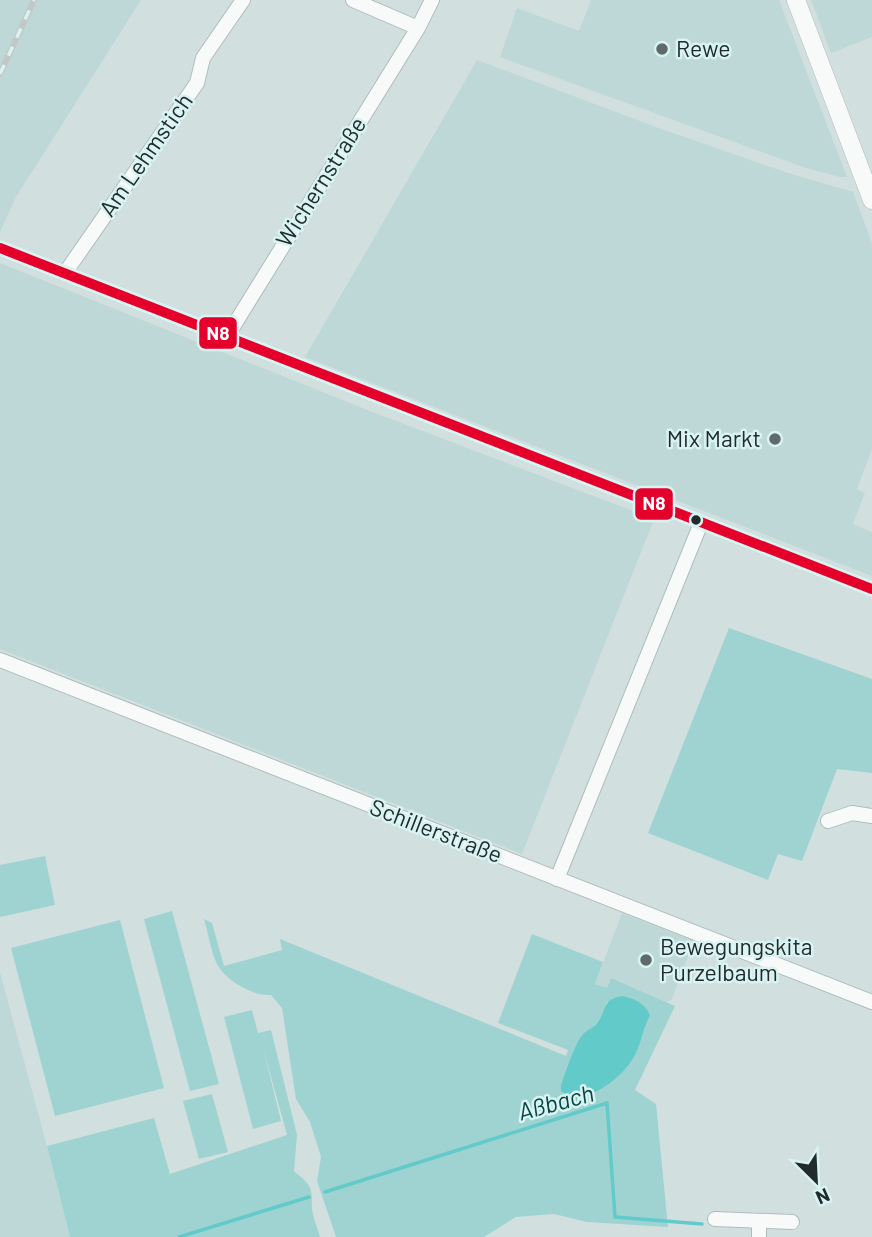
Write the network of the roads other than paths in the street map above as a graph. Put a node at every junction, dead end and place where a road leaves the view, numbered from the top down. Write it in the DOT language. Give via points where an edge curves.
graph roads {
  1 [pos="243,0"];
  2 [pos="353,0"];
  3 [pos="432,0"];
  4 [pos="795,2"];
  5 [pos="418,28"];
  6 [pos="872,200"];
  7 [pos="0,248"];
  8 [pos="65,273"];
  9 [pos="226,338"];
  10 [pos="701,523"];
  11 [pos="872,589"];
  12 [pos="0,660"];
  13 [pos="872,816"];
  14 [pos="828,821"];
  15 [pos="557,878"];
  16 [pos="872,1002"];
  17 [pos="715,1219"];
  18 [pos="760,1221"];
  19 [pos="792,1222"];
  20 [pos="759,1237"];
  1 -- 8 [label="street, Am Lehmstich" via="203,58 197,83"];
  2 -- 5 [label="street"];
  3 -- 5 [label="street, Wichernstraße"];
  4 -- 6 [label="main road"];
  5 -- 9 [label="street, Wichernstraße"];
  7 -- 8 [label="street"];
  8 -- 9 [label="street"];
  9 -- 10 [label="street"];
  10 -- 11 [label="street"];
  10 -- 15 [label="street"];
  12 -- 15 [label="street, Schillerstraße"];
  13 -- 14 [label="street" via="852,813"];
  15 -- 16 [label="street, Schillerstraße"];
  17 -- 18 [label="street"];
  18 -- 19 [label="street"];
  18 -- 20 [label="street"];
}
